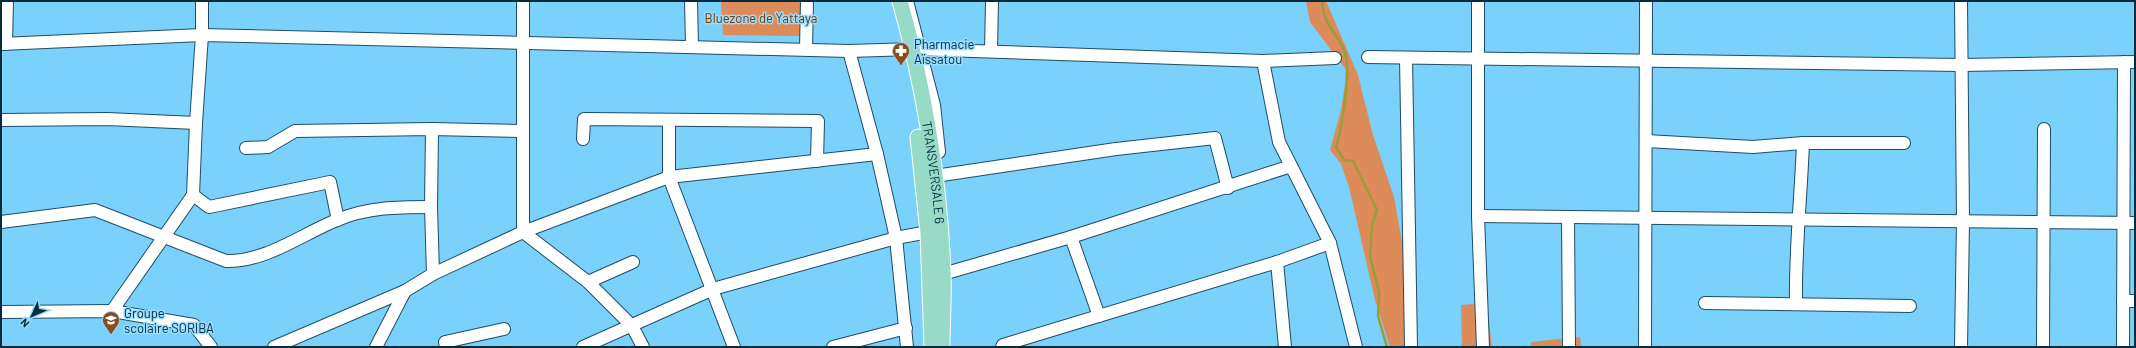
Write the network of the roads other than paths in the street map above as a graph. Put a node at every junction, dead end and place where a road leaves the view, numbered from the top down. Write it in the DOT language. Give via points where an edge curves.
graph roads {
  1 [pos="6,1"];
  2 [pos="202,1"];
  3 [pos="523,1"];
  4 [pos="691,1"];
  5 [pos="808,1"];
  6 [pos="890,1"];
  7 [pos="900,1"];
  8 [pos="908,1"];
  9 [pos="992,1"];
  10 [pos="1478,1"];
  11 [pos="1646,1"];
  12 [pos="1961,1"];
  13 [pos="202,35"];
  14 [pos="523,42"];
  15 [pos="4,44"];
  16 [pos="692,46"];
  17 [pos="806,49"];
  18 [pos="913,49"];
  19 [pos="849,51"];
  20 [pos="991,51"];
  21 [pos="1368,57"];
  22 [pos="1335,58"];
  23 [pos="1406,58"];
  24 [pos="1478,59"];
  25 [pos="1263,61"];
  26 [pos="1646,61"];
  27 [pos="2129,62"];
  28 [pos="1962,65"];
  29 [pos="1,120"];
  30 [pos="669,120"];
  31 [pos="196,122"];
  32 [pos="2044,128"];
  33 [pos="432,129"];
  34 [pos="523,131"];
  35 [pos="583,139"];
  36 [pos="1646,141"];
  37 [pos="1803,142"];
  38 [pos="1904,143"];
  39 [pos="246,148"];
  40 [pos="877,154"];
  41 [pos="817,161"];
  42 [pos="1291,166"];
  43 [pos="938,175"];
  44 [pos="669,177"];
  45 [pos="1228,188"];
  46 [pos="193,195"];
  47 [pos="431,207"];
  48 [pos="1478,216"];
  49 [pos="1568,217"];
  50 [pos="1645,218"];
  51 [pos="1800,219"];
  52 [pos="338,220"];
  53 [pos="1963,221"];
  54 [pos="1,222"];
  55 [pos="2044,222"];
  56 [pos="2129,223"];
  57 [pos="523,232"];
  58 [pos="928,232"];
  59 [pos="163,237"];
  60 [pos="1071,237"];
  61 [pos="896,238"];
  62 [pos="1330,243"];
  63 [pos="633,262"];
  64 [pos="1277,262"];
  65 [pos="946,273"];
  66 [pos="433,274"];
  67 [pos="588,282"];
  68 [pos="713,289"];
  69 [pos="406,291"];
  70 [pos="2129,301"];
  71 [pos="1705,303"];
  72 [pos="1796,304"];
  73 [pos="1910,306"];
  74 [pos="112,311"];
  75 [pos="1,312"];
  76 [pos="1099,316"];
  77 [pos="632,326"];
  78 [pos="906,328"];
  79 [pos="504,329"];
  80 [pos="1283,346"];
  81 [pos="211,347"];
  82 [pos="274,347"];
  83 [pos="376,347"];
  84 [pos="446,347"];
  85 [pos="583,347"];
  86 [pos="643,347"];
  87 [pos="734,347"];
  88 [pos="833,347"];
  89 [pos="906,347"];
  90 [pos="932,347"];
  91 [pos="942,347"];
  92 [pos="949,347"];
  93 [pos="1002,347"];
  94 [pos="1356,347"];
  95 [pos="1411,347"];
  96 [pos="1483,347"];
  97 [pos="1569,347"];
  98 [pos="1645,347"];
  99 [pos="1961,347"];
  100 [pos="2043,347"];
  101 [pos="2123,347"];
  1 -- 15 [label="street"];
  2 -- 13 [label="street"];
  3 -- 14 [label="street"];
  4 -- 16 [label="street"];
  5 -- 17 [label="street"];
  6 -- 18 [label="main road, TRANSVERSALE 6"];
  7 -- 18 [label="main road, TRANSVERSALE 6"];
  8 -- 18 [label="street"];
  9 -- 20 [label="street"];
  10 -- 24 [label="street"];
  11 -- 26 [label="street"];
  12 -- 28 [label="street"];
  13 -- 14 [label="street"];
  13 -- 15 [label="street"];
  13 -- 31 [label="street"];
  14 -- 16 [label="street"];
  14 -- 34 [label="street"];
  16 -- 17 [label="street"];
  17 -- 19 [label="street"];
  18 -- 19 [label="street"];
  18 -- 20 [label="street"];
  18 -- 43 [label="main road, TRANSVERSALE 6"];
  18 -- 58 [label="main road, TRANSVERSALE 6" via="915,107"];
  19 -- 40 [label="street"];
  20 -- 25 [label="street"];
  21 -- 23 [label="street"];
  22 -- 25 [label="street"];
  23 -- 24 [label="street"];
  23 -- 95 [label="street"];
  24 -- 26 [label="street"];
  24 -- 48 [label="street"];
  25 -- 42 [label="street" via="1279,142"];
  26 -- 28 [label="street"];
  26 -- 36 [label="street"];
  27 -- 28 [label="street"];
  27 -- 56 [label="street"];
  28 -- 53 [label="street"];
  29 -- 31 [label="street" via="107,119"];
  30 -- 35 [label="street" via="584,119"];
  30 -- 41 [label="street" via="818,121"];
  30 -- 44 [label="street"];
  31 -- 46 [label="street"];
  32 -- 55 [label="street"];
  33 -- 34 [label="street"];
  33 -- 39 [label="street" via="295,131 268,147"];
  33 -- 47 [label="street"];
  34 -- 57 [label="street"];
  36 -- 37 [label="street" via="1753,147"];
  36 -- 50 [label="street"];
  37 -- 38 [label="street"];
  37 -- 51 [label="street"];
  40 -- 41 [label="street"];
  40 -- 61 [label="street"];
  41 -- 44 [label="street"];
  42 -- 45 [label="street"];
  42 -- 62 [label="street"];
  43 -- 45 [label="street" via="1116,149 1215,138"];
  43 -- 65 [label="main road, TRANSVERSALE 6"];
  44 -- 57 [label="street"];
  44 -- 68 [label="street" via="693,244"];
  45 -- 60 [label="street"];
  46 -- 52 [label="street" via="209,207 330,182"];
  46 -- 59 [label="street"];
  47 -- 52 [label="street" via="384,207"];
  47 -- 66 [label="street"];
  48 -- 49 [label="street"];
  48 -- 96 [label="street"];
  49 -- 50 [label="street"];
  49 -- 97 [label="street"];
  50 -- 51 [label="street"];
  50 -- 98 [label="street"];
  51 -- 53 [label="street"];
  51 -- 72 [label="street" via="1795,262"];
  52 -- 59 [label="street" via="290,244 240,261 226,261"];
  53 -- 55 [label="street"];
  53 -- 99 [label="street"];
  54 -- 59 [label="street" via="95,210"];
  55 -- 56 [label="street"];
  55 -- 100 [label="street"];
  56 -- 70 [label="street"];
  57 -- 66 [label="street"];
  57 -- 67 [label="street"];
  58 -- 61 [label="street"];
  58 -- 90 [label="main road, TRANSVERSALE 6"];
  59 -- 74 [label="street"];
  60 -- 65 [label="street"];
  60 -- 76 [label="street"];
  61 -- 68 [label="street"];
  61 -- 78 [label="street"];
  62 -- 64 [label="street"];
  62 -- 94 [label="street"];
  63 -- 67 [label="street"];
  64 -- 76 [label="street"];
  64 -- 80 [label="street"];
  65 -- 91 [label="main road, TRANSVERSALE 6"];
  65 -- 92 [label="street"];
  66 -- 69 [label="street"];
  67 -- 77 [label="street"];
  68 -- 77 [label="street"];
  68 -- 87 [label="street"];
  69 -- 82 [label="street"];
  69 -- 83 [label="street"];
  70 -- 101 [label="street"];
  71 -- 72 [label="street"];
  72 -- 73 [label="street"];
  74 -- 75 [label="street"];
  74 -- 81 [label="street" via="194,325"];
  76 -- 93 [label="street"];
  77 -- 85 [label="street"];
  77 -- 86 [label="street"];
  78 -- 88 [label="street"];
  78 -- 89 [label="street"];
  79 -- 84 [label="street" via="445,342"];
}
